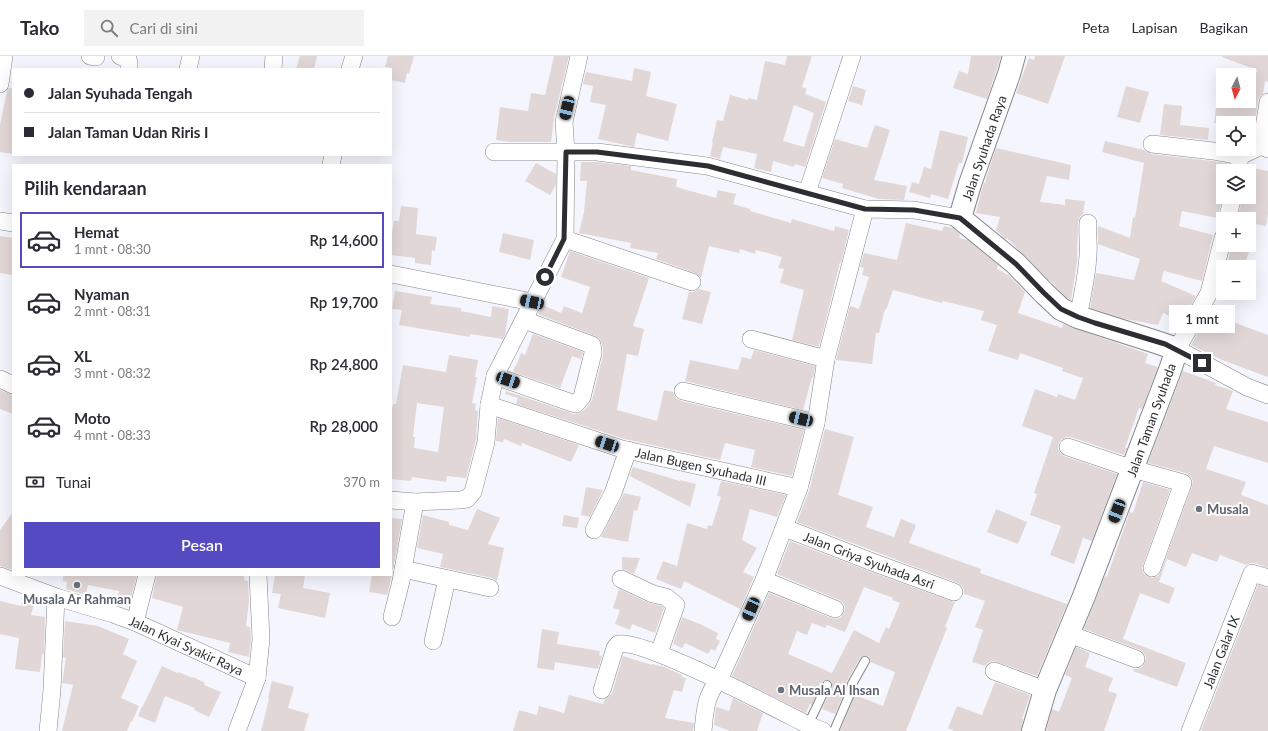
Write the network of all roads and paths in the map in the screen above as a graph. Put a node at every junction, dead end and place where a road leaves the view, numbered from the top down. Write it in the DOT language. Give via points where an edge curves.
graph roads {
  1 [pos="4,56"];
  2 [pos="120,56"];
  3 [pos="191,56"];
  4 [pos="274,56"];
  5 [pos="354,56"];
  6 [pos="579,56"];
  7 [pos="852,56"];
  8 [pos="1014,56"];
  9 [pos="129,68"];
  10 [pos="188,68"];
  11 [pos="273,68"];
  12 [pos="350,68"];
  13 [pos="0,85"];
  14 [pos="12,87"];
  15 [pos="1268,102"];
  16 [pos="1152,144"];
  17 [pos="1264,148"];
  18 [pos="494,152"];
  19 [pos="566,152"];
  20 [pos="1239,164"];
  21 [pos="807,193"];
  22 [pos="865,209"];
  23 [pos="960,218"];
  24 [pos="0,221"];
  25 [pos="12,223"];
  26 [pos="1088,223"];
  27 [pos="564,239"];
  28 [pos="1219,252"];
  29 [pos="392,274"];
  30 [pos="692,282"];
  31 [pos="532,302"];
  32 [pos="1078,317"];
  33 [pos="524,320"];
  34 [pos="751,339"];
  35 [pos="1177,349"];
  36 [pos="826,359"];
  37 [pos="495,376"];
  38 [pos="0,379"];
  39 [pos="12,385"];
  40 [pos="683,391"];
  41 [pos="1268,395"];
  42 [pos="489,405"];
  43 [pos="816,423"];
  44 [pos="1068,447"];
  45 [pos="628,450"];
  46 [pos="1133,469"];
  47 [pos="799,488"];
  48 [pos="392,500"];
  49 [pos="415,502"];
  50 [pos="785,528"];
  51 [pos="594,530"];
  52 [pos="1152,568"];
  53 [pos="403,569"];
  54 [pos="0,576"];
  55 [pos="147,576"];
  56 [pos="258,576"];
  57 [pos="1268,578"];
  58 [pos="447,579"];
  59 [pos="621,579"];
  60 [pos="764,580"];
  61 [pos="490,588"];
  62 [pos="954,592"];
  63 [pos="56,597"];
  64 [pos="835,608"];
  65 [pos="392,617"];
  66 [pos="135,622"];
  67 [pos="1069,634"];
  68 [pos="433,641"];
  69 [pos="659,653"];
  70 [pos="1136,658"];
  71 [pos="865,661"];
  72 [pos="994,671"];
  73 [pos="257,678"];
  74 [pos="719,680"];
  75 [pos="827,685"];
  76 [pos="602,690"];
  77 [pos="1045,690"];
  78 [pos="815,728"];
  79 [pos="48,731"];
  80 [pos="237,731"];
  81 [pos="703,731"];
  82 [pos="834,731"];
  83 [pos="1032,731"];
  84 [pos="1190,731"];
  1 -- 13 [label="street"];
  2 -- 9 [label="street" via="128,59"];
  3 -- 10 [label="street"];
  4 -- 11 [label="street"];
  5 -- 12 [label="street"];
  6 -- 19 [label="street" via="564,122"];
  7 -- 21 [label="street"];
  8 -- 23 [label="street, Jalan Syuhada Raya"];
  13 -- 14 [label="street"];
  15 -- 17 [label="street"];
  16 -- 20 [label="street" via="1213,151"];
  17 -- 20 [label="street"];
  18 -- 19 [label="street, Jalan Syuhada Raya"];
  19 -- 21 [label="street, Jalan Syuhada Raya" via="597,152 708,166"];
  19 -- 27 [label="street"];
  21 -- 22 [label="street, Jalan Syuhada Raya"];
  22 -- 23 [label="street, Jalan Syuhada Raya" via="914,210"];
  22 -- 36 [label="street"];
  23 -- 32 [label="street, Jalan Taman Syuhada" via="1016,264 1061,309"];
  24 -- 25 [label="street"];
  26 -- 32 [label="street" via="1086,276"];
  27 -- 30 [label="street"];
  27 -- 31 [label="street"];
  28 -- 35 [label="street" via="1209,293"];
  29 -- 31 [label="street"];
  31 -- 33 [label="street"];
  32 -- 35 [label="street, Jalan Taman Syuhada"];
  33 -- 37 [label="street"];
  33 -- 37 [label="street" via="592,345 594,349 582,397 576,404"];
  34 -- 36 [label="street"];
  35 -- 41 [label="street"];
  35 -- 46 [label="street, Jalan Taman Syuhada"];
  36 -- 43 [label="street"];
  37 -- 42 [label="street"];
  38 -- 39 [label="street"];
  40 -- 43 [label="street"];
  42 -- 45 [label="street, Jalan Bugen Syuhada III"];
  42 -- 49 [label="street" via="486,442 471,495 460,500"];
  43 -- 47 [label="street"];
  44 -- 46 [label="street"];
  45 -- 47 [label="street, Jalan Bugen Syuhada III"];
  45 -- 51 [label="street" via="613,494"];
  46 -- 52 [label="street" via="1183,484"];
  46 -- 67 [label="street, Jalan Taman Syuhada"];
  47 -- 50 [label="street"];
  48 -- 49 [label="street"];
  49 -- 53 [label="street"];
  50 -- 60 [label="street"];
  50 -- 62 [label="street, Jalan Griya Syuhada Asri"];
  53 -- 58 [label="street"];
  53 -- 65 [label="street"];
  54 -- 63 [label="street, Jalan Kyai Syakir Raya"];
  55 -- 66 [label="street"];
  56 -- 73 [label="street" via="261,639"];
  57 -- 84 [label="street, Jalan Galar IX" via="1252,573"];
  58 -- 61 [label="street"];
  58 -- 68 [label="street"];
  59 -- 69 [label="street" via="653,594 666,597 676,605"];
  60 -- 64 [label="street"];
  60 -- 74 [label="street"];
  63 -- 66 [label="street, Jalan Kyai Syakir Raya"];
  63 -- 79 [label="street"];
  66 -- 73 [label="street, Jalan Kyai Syakir Raya"];
  67 -- 70 [label="street"];
  67 -- 77 [label="street, Jalan Taman Syuhada"];
  69 -- 74 [label="street"];
  69 -- 76 [label="street" via="627,643 618,644"];
  71 -- 82 [label="lane" via="852,684"];
  72 -- 77 [label="street"];
  73 -- 80 [label="street"];
  74 -- 78 [label="street"];
  74 -- 81 [label="street" via="708,698"];
  75 -- 78 [label="lane"];
  77 -- 83 [label="street, Jalan Taman Syuhada"];
}
